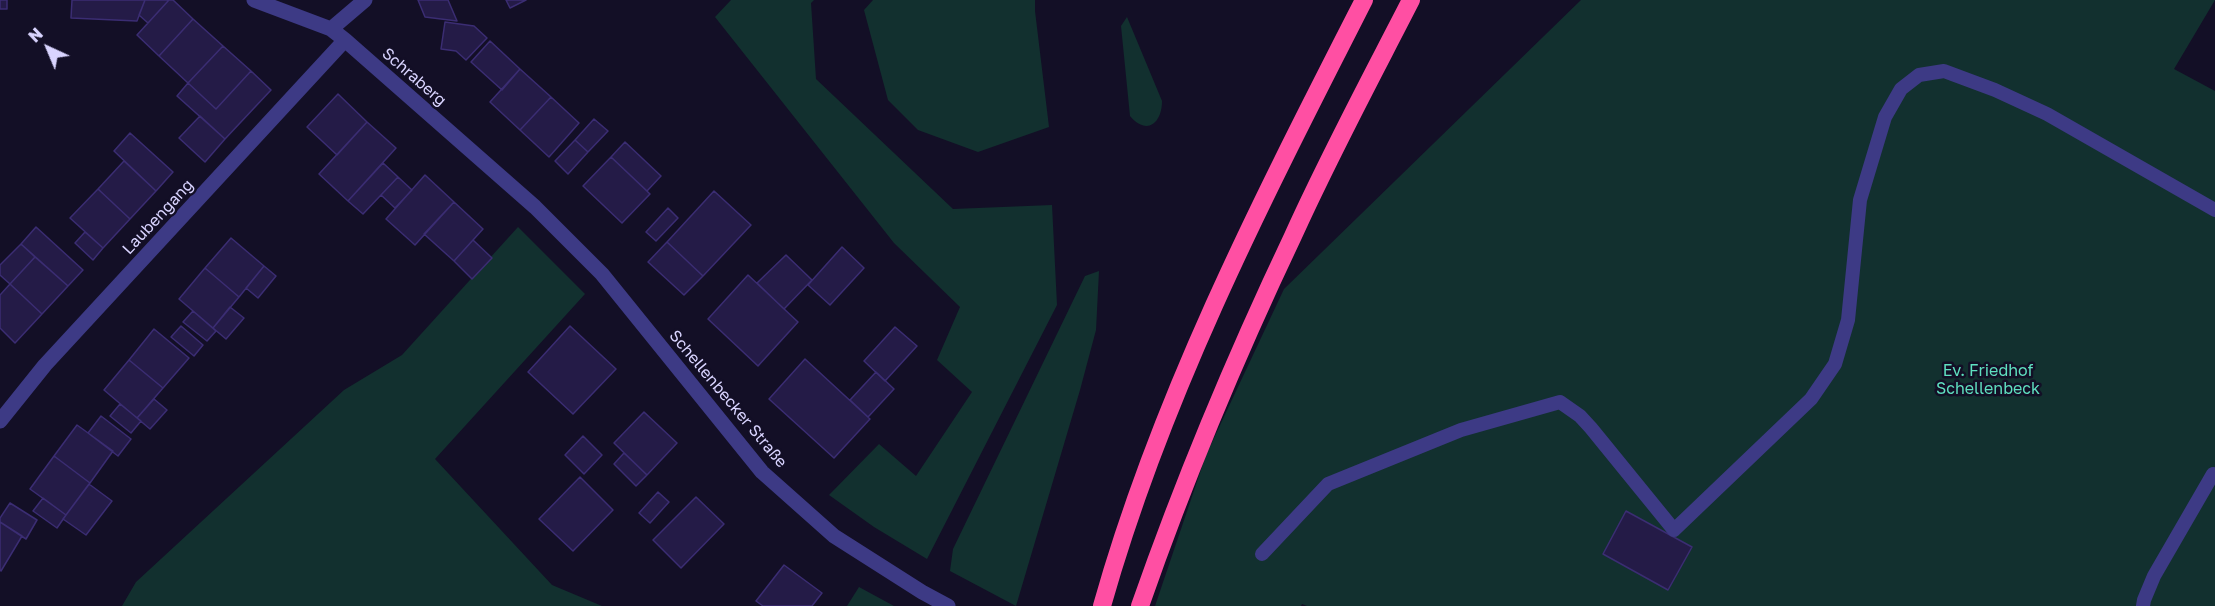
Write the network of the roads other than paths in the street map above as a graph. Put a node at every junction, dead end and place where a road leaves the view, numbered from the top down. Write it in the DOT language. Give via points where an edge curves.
graph roads {
  1 [pos="254,0"];
  2 [pos="365,0"];
  3 [pos="1364,0"];
  4 [pos="1412,0"];
  5 [pos="331,29"];
  6 [pos="345,40"];
  7 [pos="535,207"];
  8 [pos="2215,210"];
  9 [pos="0,421"];
  10 [pos="2213,474"];
  11 [pos="1262,554"];
  12 [pos="948,606"];
  13 [pos="1102,606"];
  14 [pos="1140,606"];
  15 [pos="2143,606"];
  1 -- 5 [label="street, Schraberg"];
  2 -- 5 [label="street"];
  3 -- 13 [label="highway" via="1280,165 1190,357 1145,473"];
  4 -- 14 [label="highway" via="1279,266 1212,421"];
  5 -- 6 [label="street, Schraberg"];
  6 -- 7 [label="street, Schraberg"];
  6 -- 9 [label="street, Laubengang" via="45,365"];
  7 -- 12 [label="street, Schellenbecker Straße" via="602,274 762,472 834,536"];
  8 -- 11 [label="lane" via="2047,114 1995,90 1944,71 1919,75 1901,89 1885,117 1860,200 1848,321 1834,364 1811,399 1674,530 1592,428 1560,402 1461,430 1328,484"];
  10 -- 15 [label="lane" via="2154,576"];
}
